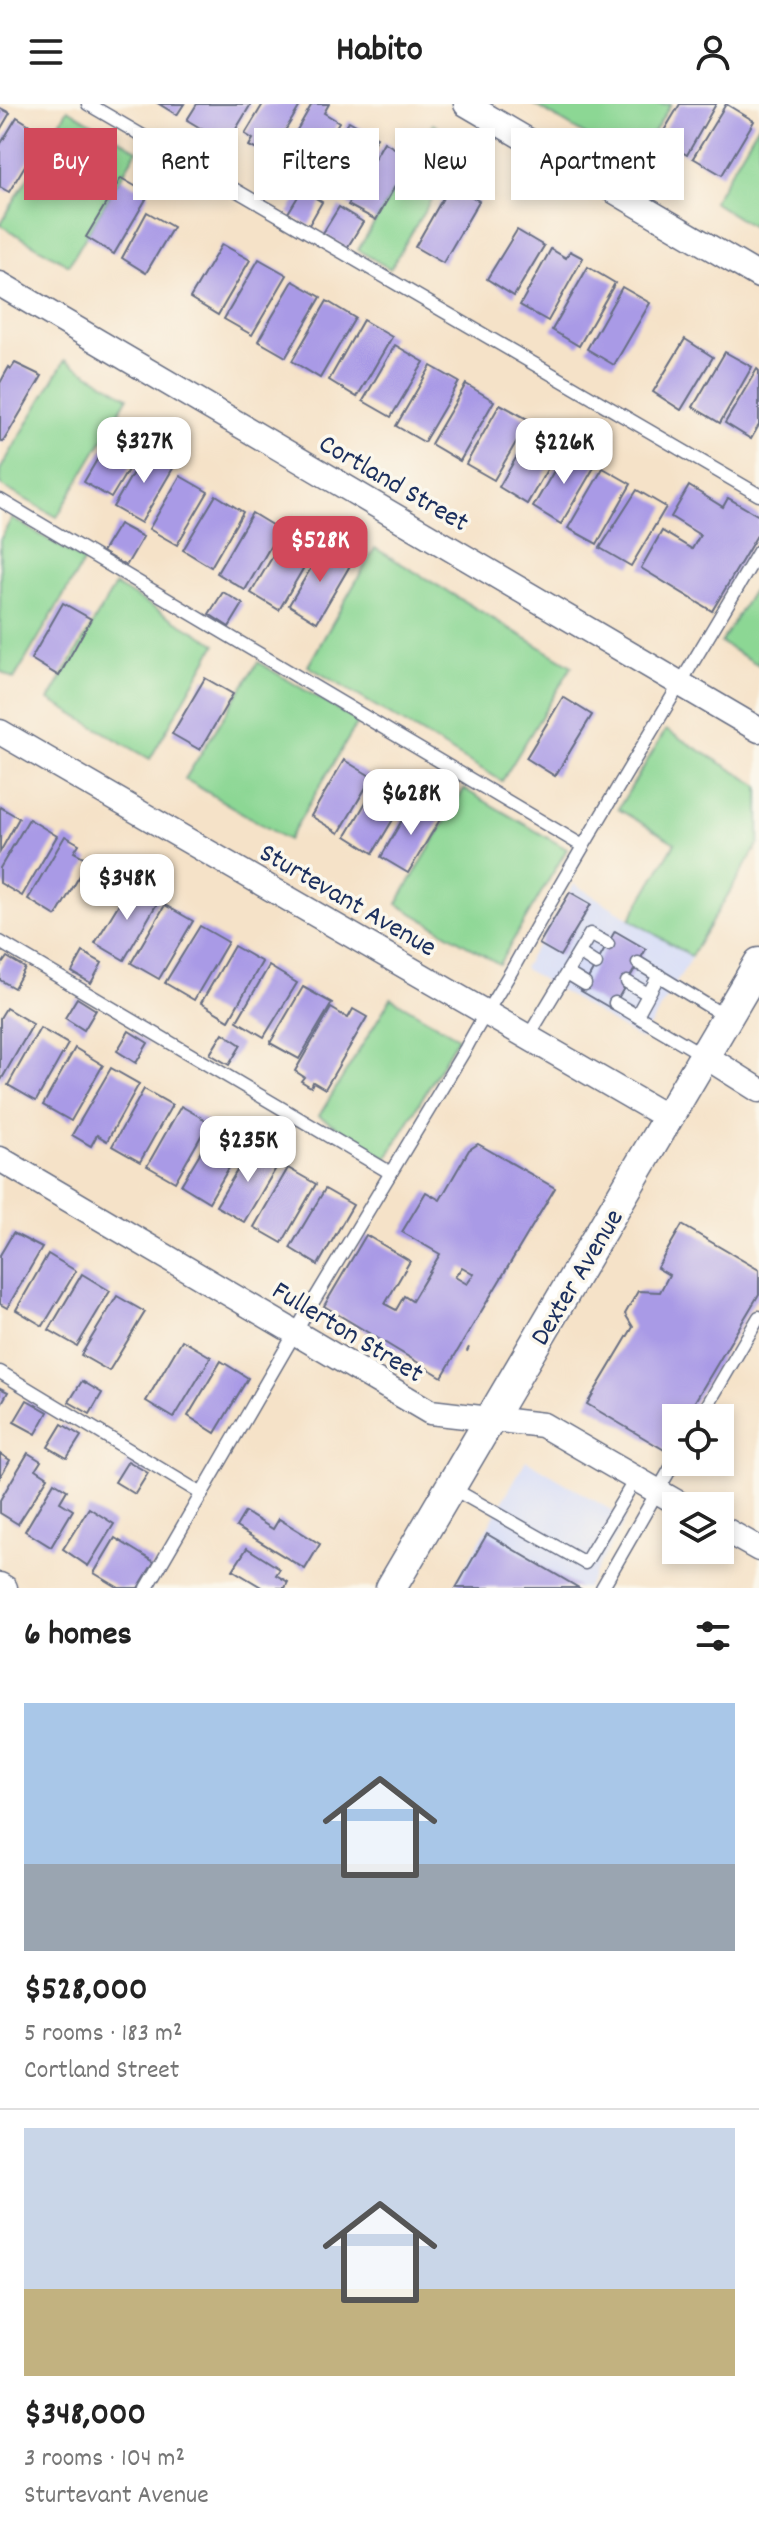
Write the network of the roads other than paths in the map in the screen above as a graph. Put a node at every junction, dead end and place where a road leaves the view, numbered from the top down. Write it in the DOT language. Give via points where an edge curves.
graph roads {
  1 [pos="88,104"];
  2 [pos="466,104"];
  3 [pos="759,276"];
  4 [pos="0,284"];
  5 [pos="759,495"];
  6 [pos="0,500"];
  7 [pos="759,551"];
  8 [pos="680,684"];
  9 [pos="759,730"];
  10 [pos="0,732"];
  11 [pos="581,845"];
  12 [pos="0,942"];
  13 [pos="608,944"];
  14 [pos="579,953"];
  15 [pos="638,963"];
  16 [pos="759,963"];
  17 [pos="596,964"];
  18 [pos="567,973"];
  19 [pos="659,975"];
  20 [pos="627,982"];
  21 [pos="585,984"];
  22 [pos="648,994"];
  23 [pos="615,1003"];
  24 [pos="485,1011"];
  25 [pos="637,1015"];
  26 [pos="728,1018"];
  27 [pos="528,1037"];
  28 [pos="705,1056"];
  29 [pos="759,1090"];
  30 [pos="668,1118"];
  31 [pos="0,1159"];
  32 [pos="391,1173"];
  33 [pos="759,1317"];
  34 [pos="295,1333"];
  35 [pos="0,1372"];
  36 [pos="708,1404"];
  37 [pos="490,1420"];
  38 [pos="666,1476"];
  39 [pos="636,1478"];
  40 [pos="450,1487"];
  41 [pos="657,1491"];
  42 [pos="202,1494"];
  43 [pos="662,1494"];
  44 [pos="734,1535"];
  45 [pos="759,1549"];
  46 [pos="147,1588"];
  47 [pos="391,1588"];
  48 [pos="602,1588"];
  1 -- 5 [label="lane"];
  2 -- 3 [label="street"];
  4 -- 8 [label="street, Cortland Street"];
  6 -- 11 [label="lane"];
  7 -- 8 [label="lane"];
  8 -- 9 [label="street, Cortland Street"];
  8 -- 11 [label="lane"];
  10 -- 24 [label="street, Sturtevant Avenue"];
  11 -- 24 [label="lane"];
  12 -- 32 [label="lane"];
  13 -- 14 [label="lane" via="590,934"];
  14 -- 17 [label="lane"];
  14 -- 18 [label="lane"];
  15 -- 19 [label="lane"];
  16 -- 26 [label="street, Dexter Avenue"];
  18 -- 21 [label="lane"];
  18 -- 27 [label="lane"];
  19 -- 22 [label="lane"];
  19 -- 26 [label="lane"];
  20 -- 22 [label="lane"];
  22 -- 25 [label="lane"];
  23 -- 25 [label="lane"];
  24 -- 27 [label="street, Sturtevant Avenue"];
  24 -- 32 [label="lane"];
  25 -- 28 [label="lane"];
  26 -- 28 [label="street, Dexter Avenue"];
  27 -- 30 [label="street, Sturtevant Avenue"];
  28 -- 29 [label="street"];
  28 -- 30 [label="street, Dexter Avenue"];
  30 -- 37 [label="street, Dexter Avenue"];
  31 -- 34 [label="street, Fullerton Street"];
  32 -- 34 [label="lane"];
  33 -- 36 [label="lane"];
  34 -- 37 [label="street, Fullerton Street" via="430,1412"];
  34 -- 42 [label="lane"];
  35 -- 42 [label="lane"];
  37 -- 39 [label="street, Fullerton Street" via="543,1425"];
  37 -- 40 [label="street, Dexter Avenue"];
  38 -- 41 [label="lane"];
  39 -- 40 [label="lane" via="585,1563"];
  39 -- 41 [label="street, Fullerton Street"];
  40 -- 47 [label="street, Dexter Avenue"];
  41 -- 43 [label="street, Fullerton Street"];
  41 -- 48 [label="lane"];
  42 -- 46 [label="lane"];
  44 -- 45 [label="street"];
}
